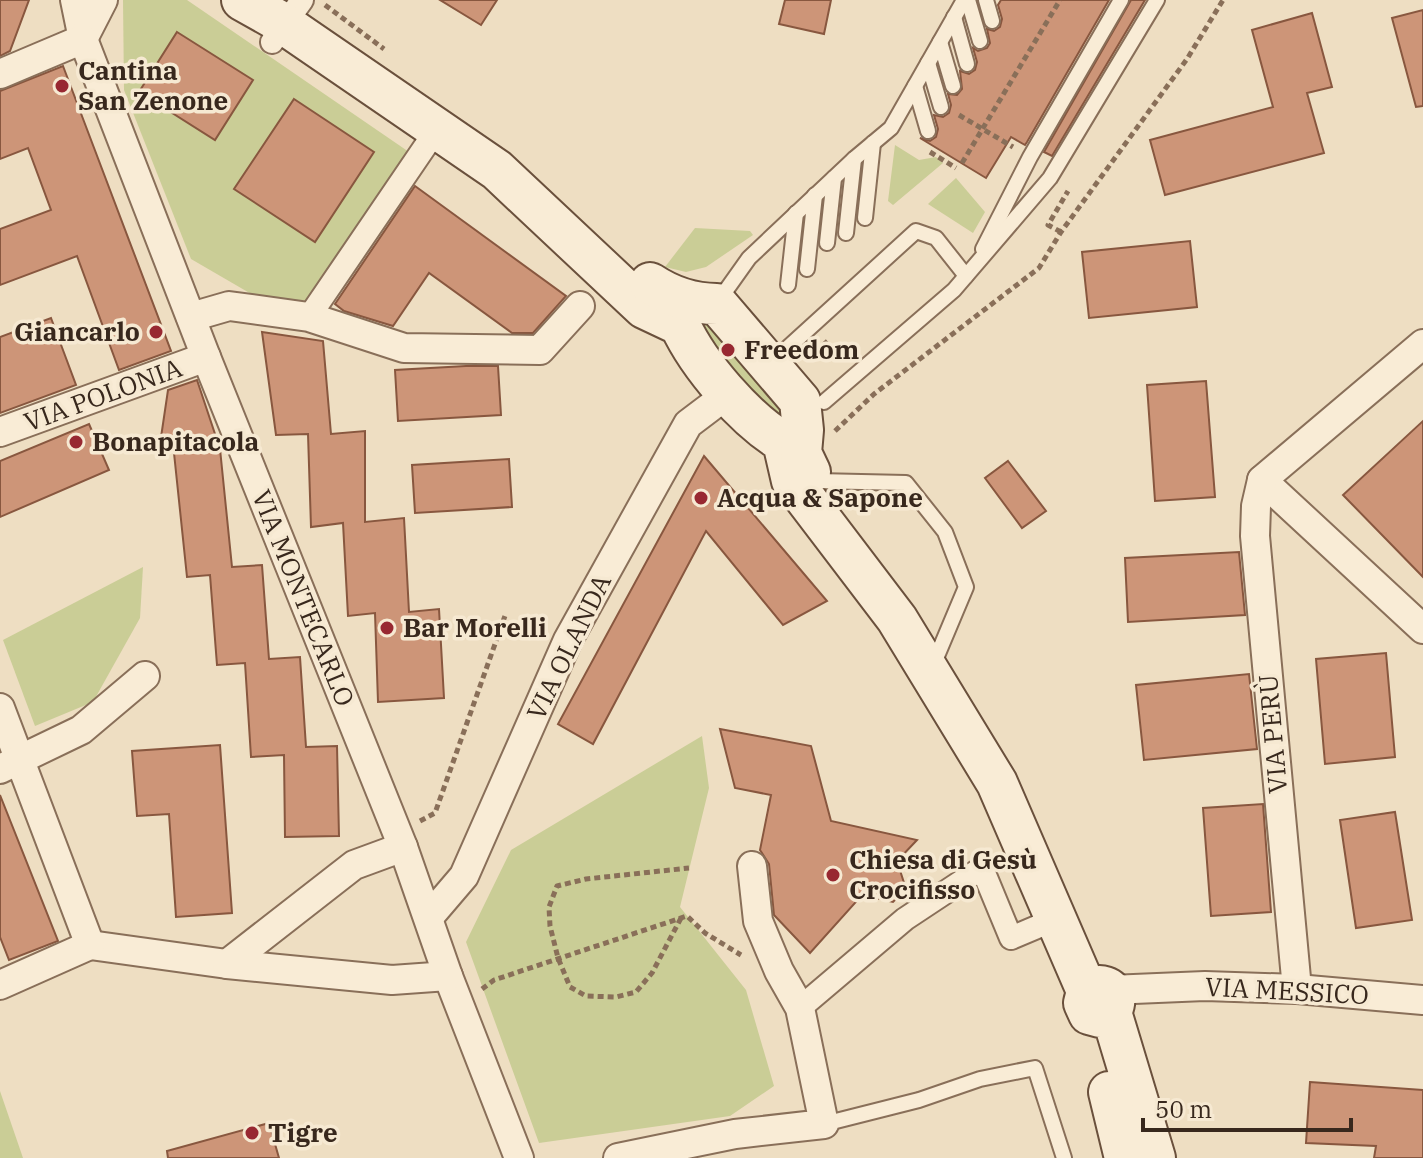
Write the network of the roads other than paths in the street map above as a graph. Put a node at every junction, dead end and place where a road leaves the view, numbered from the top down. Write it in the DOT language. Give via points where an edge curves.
graph roads {
  1 [pos="75,0"];
  2 [pos="103,0"];
  3 [pos="242,0"];
  4 [pos="966,0"];
  5 [pos="986,0"];
  6 [pos="1121,0"];
  7 [pos="1157,0"];
  8 [pos="288,15"];
  9 [pos="954,17"];
  10 [pos="992,21"];
  11 [pos="83,39"];
  12 [pos="980,41"];
  13 [pos="940,42"];
  14 [pos="928,63"];
  15 [pos="967,64"];
  16 [pos="4,69"];
  17 [pos="915,86"];
  18 [pos="953,86"];
  19 [pos="941,107"];
  20 [pos="437,129"];
  21 [pos="928,131"];
  22 [pos="873,143"];
  23 [pos="854,159"];
  24 [pos="834,178"];
  25 [pos="815,195"];
  26 [pos="796,213"];
  27 [pos="865,218"];
  28 [pos="846,233"];
  29 [pos="827,243"];
  30 [pos="807,269"];
  31 [pos="969,273"];
  32 [pos="788,285"];
  33 [pos="580,306"];
  34 [pos="698,311"];
  35 [pos="191,317"];
  36 [pos="309,317"];
  37 [pos="1423,344"];
  38 [pos="782,353"];
  39 [pos="206,357"];
  40 [pos="729,393"];
  41 [pos="0,432"];
  42 [pos="807,445"];
  43 [pos="1262,480"];
  44 [pos="1423,629"];
  45 [pos="937,656"];
  46 [pos="145,676"];
  47 [pos="0,708"];
  48 [pos="9,765"];
  49 [pos="400,839"];
  50 [pos="752,866"];
  51 [pos="1062,916"];
  52 [pos="429,917"];
  53 [pos="90,945"];
  54 [pos="227,964"];
  55 [pos="448,976"];
  56 [pos="0,985"];
  57 [pos="1297,989"];
  58 [pos="1101,999"];
  59 [pos="1423,1000"];
  60 [pos="800,1008"];
  61 [pos="824,1124"];
  62 [pos="519,1158"];
  63 [pos="618,1158"];
  64 [pos="1064,1158"];
  65 [pos="1125,1158"];
  66 [pos="1155,1158"];
  1 -- 11 [label="street, VIA MONTECARLO"];
  2 -- 11 [label="street"];
  3 -- 8 [label="main road"];
  4 -- 9 [label="lane"];
  4 -- 12 [label="lane"];
  5 -- 10 [label="lane"];
  6 -- 31 [label="lane"];
  7 -- 31 [label="lane" via="1050,178"];
  8 -- 20 [label="main road"];
  8 -- 34 [label="main road" via="477,135 646,281"];
  9 -- 13 [label="lane"];
  9 -- 15 [label="lane"];
  11 -- 16 [label="street"];
  11 -- 35 [label="street, VIA MONTECARLO"];
  13 -- 14 [label="lane"];
  13 -- 18 [label="lane"];
  14 -- 17 [label="lane"];
  14 -- 19 [label="lane"];
  17 -- 21 [label="lane"];
  17 -- 22 [label="lane" via="891,128"];
  20 -- 34 [label="main road" via="497,170 644,308"];
  20 -- 36 [label="street"];
  22 -- 23 [label="lane"];
  22 -- 27 [label="lane"];
  23 -- 24 [label="lane"];
  23 -- 28 [label="lane"];
  24 -- 25 [label="lane"];
  24 -- 29 [label="lane"];
  25 -- 26 [label="lane"];
  25 -- 30 [label="lane"];
  26 -- 32 [label="lane"];
  26 -- 34 [label="lane"];
  31 -- 38 [label="lane" via="936,238 916,231"];
  31 -- 42 [label="lane"];
  33 -- 36 [label="street" via="540,350 404,348"];
  34 -- 40 [label="main road" via="690,347"];
  34 -- 42 [label="main road" via="800,401"];
  35 -- 36 [label="street" via="229,306"];
  35 -- 39 [label="street, VIA MONTECARLO"];
  37 -- 43 [label="street"];
  39 -- 41 [label="street, VIA POLONIA"];
  39 -- 49 [label="street, VIA MONTECARLO"];
  40 -- 42 [label="main road" via="763,429"];
  40 -- 52 [label="street, VIA OLANDA" via="688,424 568,640 464,876"];
  42 -- 45 [label="main road"];
  42 -- 45 [label="lane" via="906,483 945,532 966,587"];
  42 -- 51 [label="main road" via="792,481 897,619 997,783"];
  43 -- 44 [label="street"];
  43 -- 57 [label="street, VIA PERÙ" via="1255,536"];
  45 -- 51 [label="main road" via="1006,776"];
  46 -- 48 [label="street" via="81,730"];
  47 -- 48 [label="street"];
  48 -- 53 [label="street"];
  49 -- 52 [label="street, VIA MONTECARLO"];
  49 -- 54 [label="street" via="354,865"];
  50 -- 60 [label="street" via="758,921"];
  51 -- 58 [label="main road"];
  51 -- 60 [label="street" via="1011,938 982,868 905,919"];
  52 -- 55 [label="street, VIA MONTECARLO"];
  53 -- 54 [label="street"];
  53 -- 56 [label="street"];
  54 -- 55 [label="street" via="392,980"];
  55 -- 62 [label="street, VIA MONTECARLO"];
  57 -- 58 [label="street, VIA MESSICO" via="1205,986"];
  57 -- 59 [label="street, VIA MESSICO"];
  58 -- 65 [label="main road" via="1099,1052"];
  58 -- 66 [label="main road"];
  60 -- 61 [label="street"];
  61 -- 63 [label="street" via="735,1134"];
  61 -- 64 [label="lane" via="1035,1068"];
}
